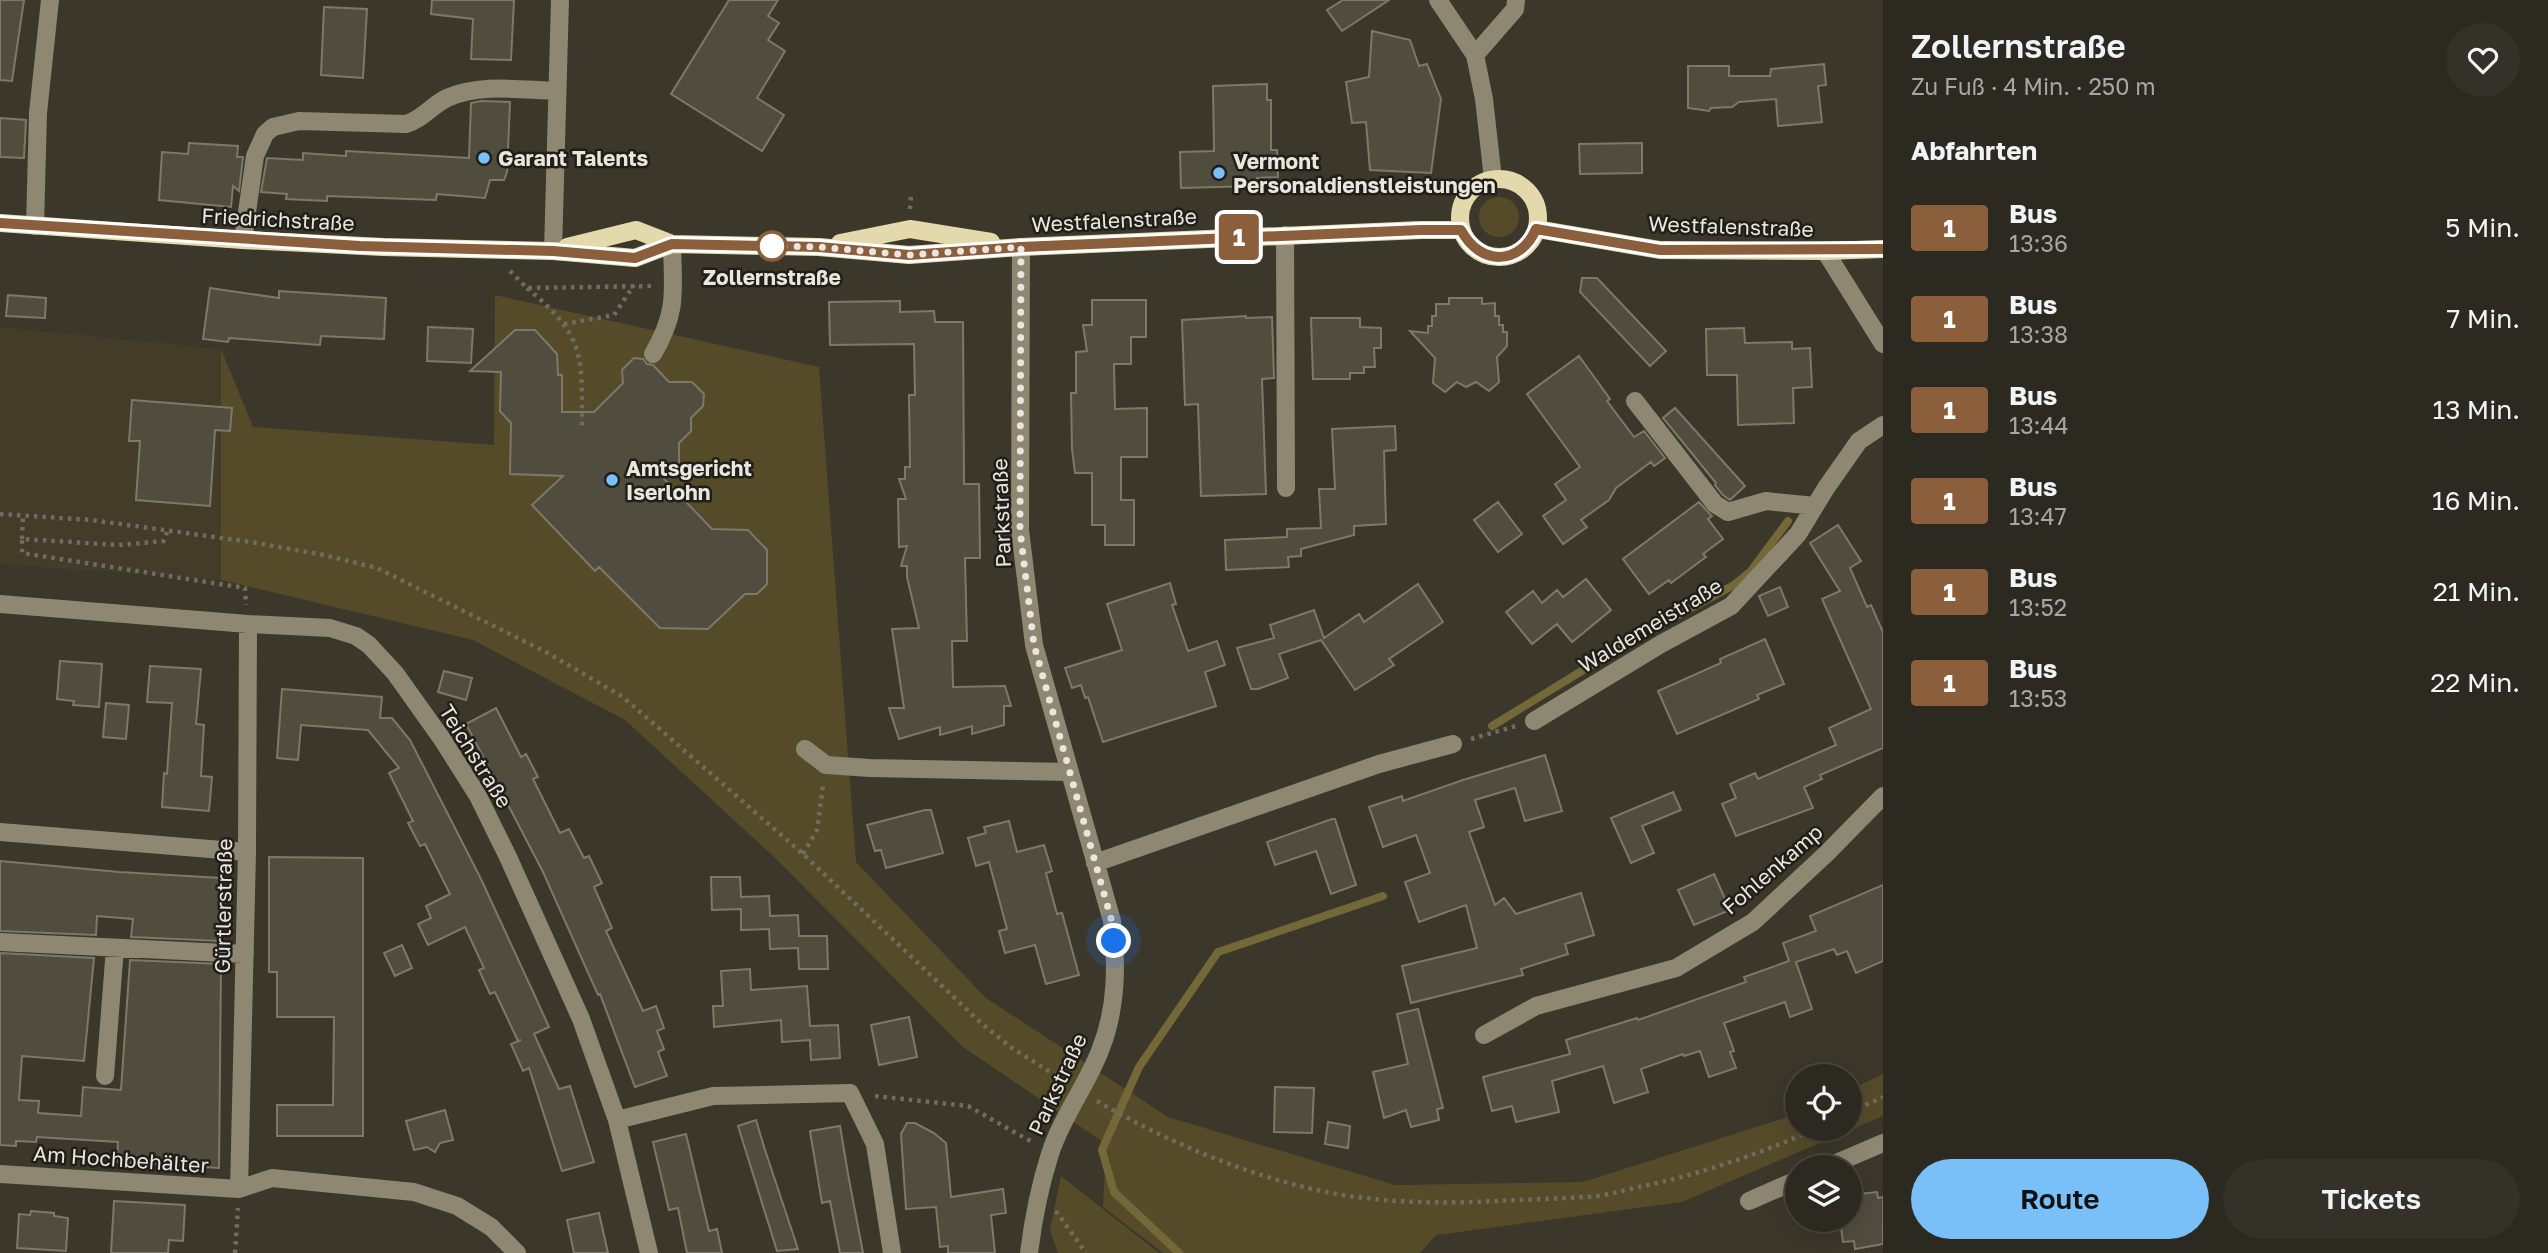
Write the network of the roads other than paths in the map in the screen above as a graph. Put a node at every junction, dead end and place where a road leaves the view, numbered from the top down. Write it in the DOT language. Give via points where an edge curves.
graph roads {
  1 [pos="50,0"];
  2 [pos="560,0"];
  3 [pos="1438,0"];
  4 [pos="1516,0"];
  5 [pos="1475,55"];
  6 [pos="557,91"];
  7 [pos="1493,178"];
  8 [pos="0,223"];
  9 [pos="35,226"];
  10 [pos="1536,229"];
  11 [pos="1461,230"];
  12 [pos="1285,236"];
  13 [pos="243,240"];
  14 [pos="672,244"];
  15 [pos="819,247"];
  16 [pos="1021,247"];
  17 [pos="1883,249"];
  18 [pos="553,251"];
  19 [pos="1825,251"];
  20 [pos="1883,344"];
  21 [pos="653,354"];
  22 [pos="1635,401"];
  23 [pos="1883,425"];
  24 [pos="1286,488"];
  25 [pos="1815,506"];
  26 [pos="0,604"];
  27 [pos="248,624"];
  28 [pos="1534,721"];
  29 [pos="1453,744"];
  30 [pos="805,749"];
  31 [pos="1069,772"];
  32 [pos="1883,796"];
  33 [pos="0,832"];
  34 [pos="247,852"];
  35 [pos="1095,863"];
  36 [pos="0,942"];
  37 [pos="115,948"];
  38 [pos="245,954"];
  39 [pos="1484,1035"];
  40 [pos="105,1076"];
  41 [pos="617,1120"];
  42 [pos="1883,1143"];
  43 [pos="1855,1155"];
  44 [pos="0,1174"];
  45 [pos="1785,1185"];
  46 [pos="239,1189"];
  47 [pos="1749,1201"];
  48 [pos="517,1253"];
  49 [pos="649,1253"];
  50 [pos="892,1253"];
  51 [pos="1029,1253"];
  1 -- 9 [label="street" via="38,113"];
  2 -- 6 [label="street"];
  3 -- 5 [label="street"];
  4 -- 5 [label="street" via="1515,9"];
  5 -- 7 [label="street"];
  6 -- 13 [label="street" via="464,92 442,100 417,121 406,124 299,121 273,127 255,156"];
  6 -- 18 [label="street"];
  7 -- 10 [label="main road" via="1518,183 1528,191 1538,215"];
  7 -- 11 [label="main road" via="1465,197 1460,208"];
  8 -- 9 [label="main road, Friedrichstraße"];
  9 -- 13 [label="main road, Friedrichstraße"];
  10 -- 11 [label="main road" via="1522,249 1499,257 1475,250"];
  10 -- 19 [label="main road, Westfalenstraße" via="1660,250"];
  11 -- 12 [label="main road, Westfalenstraße"];
  12 -- 16 [label="main road, Westfalenstraße"];
  12 -- 24 [label="street"];
  13 -- 18 [label="main road, Friedrichstraße"];
  14 -- 15 [label="main road, Friedrichstraße"];
  14 -- 18 [label="main road, Friedrichstraße" via="635,258"];
  14 -- 18 [label="main road, Friedrichstraße" via="636,230"];
  14 -- 21 [label="street" via="674,303"];
  15 -- 16 [label="main road, Friedrichstraße" via="909,255"];
  15 -- 16 [label="main road, Friedrichstraße" via="910,229"];
  16 -- 31 [label="street, Parkstraße" via="1020,530 1034,645"];
  17 -- 19 [label="main road, Westfalenstraße"];
  19 -- 20 [label="street"];
  22 -- 25 [label="street" via="1716,504 1728,512 1766,501"];
  23 -- 25 [label="street, Waldemeistraße" via="1859,441"];
  25 -- 28 [label="street, Waldemeistraße" via="1798,534 1731,606"];
  26 -- 27 [label="street, Teichstraße"];
  27 -- 34 [label="street, Gürtlerstraße"];
  27 -- 41 [label="street, Teichstraße" via="330,628 356,636 395,673 478,796 581,1019"];
  29 -- 35 [label="street" via="1379,764"];
  30 -- 31 [label="street" via="826,765"];
  31 -- 35 [label="street, Parkstraße"];
  32 -- 39 [label="street, Fohlenkamp" via="1753,922 1676,968 1536,1006"];
  33 -- 34 [label="street"];
  34 -- 38 [label="street, Gürtlerstraße"];
  35 -- 51 [label="street, Parkstraße" via="1112,922 1113,999 1101,1048 1050,1152"];
  36 -- 37 [label="street"];
  37 -- 38 [label="street"];
  37 -- 40 [label="street"];
  38 -- 46 [label="street, Gürtlerstraße"];
  41 -- 49 [label="street, Teichstraße"];
  41 -- 50 [label="street" via="713,1096 850,1093 875,1144"];
  42 -- 43 [label="street"];
  44 -- 46 [label="street, Am Hochbehälter"];
  45 -- 47 [label="street"];
  46 -- 48 [label="street" via="272,1178 414,1192 457,1206 491,1227"];
}
